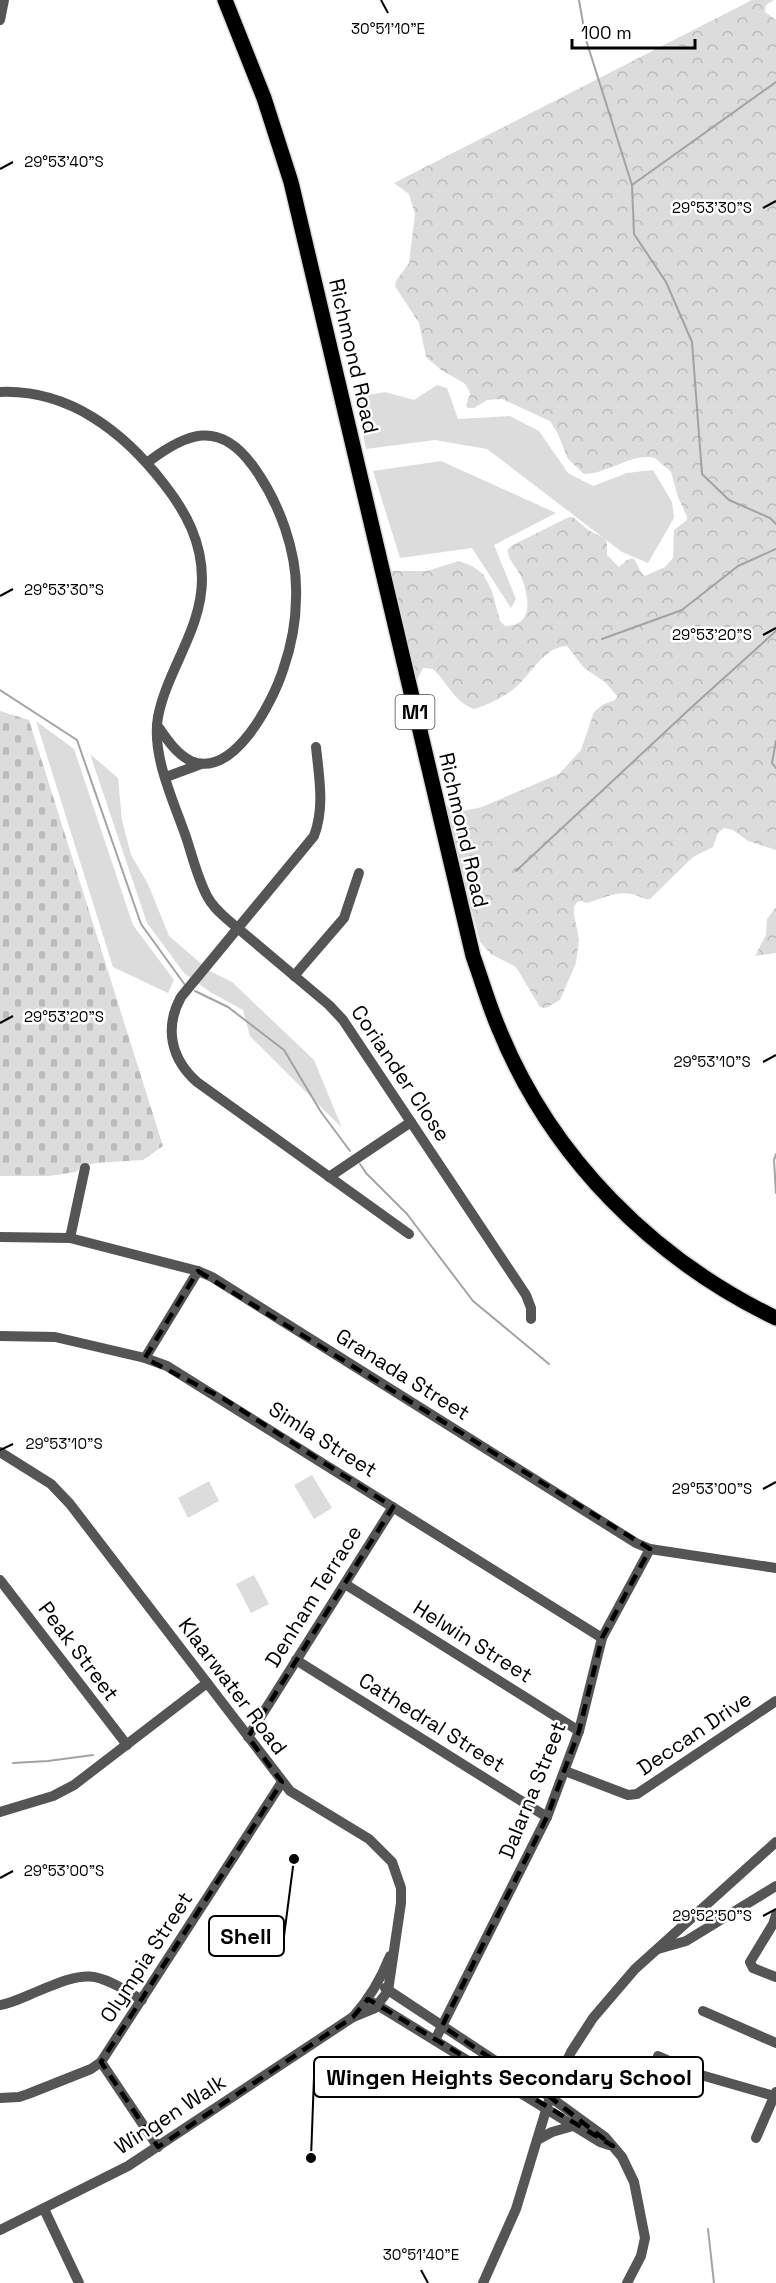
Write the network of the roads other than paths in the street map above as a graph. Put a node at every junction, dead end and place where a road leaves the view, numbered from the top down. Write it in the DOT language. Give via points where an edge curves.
graph roads {
  1 [pos="4,0"];
  2 [pos="225,0"];
  3 [pos="0,20"];
  4 [pos="0,392"];
  5 [pos="148,462"];
  6 [pos="157,725"];
  7 [pos="316,747"];
  8 [pos="201,764"];
  9 [pos="166,777"];
  10 [pos="359,873"];
  11 [pos="239,930"];
  12 [pos="294,976"];
  13 [pos="411,1122"];
  14 [pos="85,1168"];
  15 [pos="329,1177"];
  16 [pos="409,1234"];
  17 [pos="0,1237"];
  18 [pos="70,1238"];
  19 [pos="198,1271"];
  20 [pos="776,1318"];
  21 [pos="531,1319"];
  22 [pos="0,1336"];
  23 [pos="145,1358"];
  24 [pos="0,1452"];
  25 [pos="393,1507"];
  26 [pos="650,1550"];
  27 [pos="776,1568"];
  28 [pos="0,1580"];
  29 [pos="345,1584"];
  30 [pos="602,1638"];
  31 [pos="296,1660"];
  32 [pos="207,1683"];
  33 [pos="776,1701"];
  34 [pos="579,1731"];
  35 [pos="248,1737"];
  36 [pos="127,1745"];
  37 [pos="565,1771"];
  38 [pos="282,1782"];
  39 [pos="0,1812"];
  40 [pos="547,1817"];
  41 [pos="776,1842"];
  42 [pos="776,1887"];
  43 [pos="776,1915"];
  44 [pos="393,1947"];
  45 [pos="657,1949"];
  46 [pos="776,1977"];
  47 [pos="378,1983"];
  48 [pos="388,1991"];
  49 [pos="142,2000"];
  50 [pos="373,2002"];
  51 [pos="0,2005"];
  52 [pos="703,2011"];
  53 [pos="442,2026"];
  54 [pos="435,2040"];
  55 [pos="776,2043"];
  56 [pos="658,2056"];
  57 [pos="101,2062"];
  58 [pos="561,2073"];
  59 [pos="523,2080"];
  60 [pos="775,2094"];
  61 [pos="550,2097"];
  62 [pos="0,2098"];
  63 [pos="546,2110"];
  64 [pos="573,2127"];
  65 [pos="756,2138"];
  66 [pos="537,2140"];
  67 [pos="613,2146"];
  68 [pos="158,2147"];
  69 [pos="44,2209"];
  70 [pos="0,2230"];
  71 [pos="79,2283"];
  72 [pos="483,2283"];
  73 [pos="627,2283"];
  1 -- 3 [label="street"];
  2 -- 20 [label="highway, Richmond Road / M1" via="264,98 291,182 473,956 499,1030 544,1114 584,1170 620,1209 672,1255 738,1300"];
  4 -- 5 [label="street, Coriander Close" via="42,396 84,411 122,437"];
  5 -- 6 [label="street, Coriander Close" via="192,528 202,581 197,612"];
  5 -- 8 [label="street" via="171,445 203,435 219,438 240,450 261,478 278,511 295,574 293,634 276,688 259,721 235,750"];
  6 -- 8 [label="street" via="180,754"];
  6 -- 9 [label="street, Coriander Close" via="158,751"];
  7 -- 11 [label="street" via="321,815 314,836"];
  8 -- 9 [label="street"];
  9 -- 11 [label="street, Coriander Close" via="207,896"];
  10 -- 12 [label="street" via="344,918"];
  11 -- 12 [label="street, Coriander Close"];
  11 -- 15 [label="street" via="176,1006 171,1032 176,1054 197,1082"];
  12 -- 13 [label="street, Coriander Close" via="343,1020"];
  13 -- 15 [label="street"];
  13 -- 21 [label="street, Coriander Close" via="526,1295"];
  14 -- 18 [label="street"];
  15 -- 16 [label="street"];
  17 -- 18 [label="street, Granada Street"];
  18 -- 19 [label="street, Granada Street"];
  19 -- 23 [label="street"];
  19 -- 26 [label="street, Granada Street"];
  22 -- 23 [label="street, Simla Street" via="55,1337"];
  23 -- 25 [label="street, Simla Street" via="167,1366 224,1399"];
  24 -- 32 [label="street, Klaarwater Road" via="58,1491"];
  25 -- 29 [label="street, Denham Terrace"];
  25 -- 30 [label="street, Simla Street"];
  26 -- 27 [label="street, Granada Street"];
  26 -- 30 [label="street, Dalarna Street"];
  28 -- 36 [label="street, Peak Street"];
  29 -- 31 [label="street, Denham Terrace"];
  29 -- 34 [label="street, Helwin Street"];
  30 -- 34 [label="street, Dalarna Street"];
  31 -- 35 [label="street, Denham Terrace"];
  31 -- 40 [label="street, Cathedral Street"];
  32 -- 35 [label="street, Klaarwater Road"];
  32 -- 36 [label="street"];
  33 -- 37 [label="street, Deccan Drive" via="637,1794 627,1795"];
  34 -- 37 [label="street, Dalarna Street"];
  35 -- 38 [label="street, Klaarwater Road"];
  36 -- 39 [label="street" via="74,1785 53,1796"];
  37 -- 40 [label="street, Dalarna Street"];
  38 -- 44 [label="street, Klaarwater Road" via="298,1797 369,1839 392,1862 401,1888"];
  38 -- 49 [label="street, Olympia Street"];
  40 -- 53 [label="street, Dalarna Street"];
  41 -- 45 [label="street"];
  42 -- 45 [label="street" via="686,1941"];
  43 -- 46 [label="street" via="750,1962 753,1968"];
  44 -- 47 [label="street, Klaarwater Road"];
  44 -- 48 [label="street, Klaarwater Road"];
  45 -- 58 [label="street" via="592,2018"];
  47 -- 48 [label="street"];
  47 -- 50 [label="street, Klaarwater Road"];
  48 -- 50 [label="street, Klaarwater Road"];
  48 -- 53 [label="street"];
  49 -- 51 [label="street" via="113,1982 86,1976"];
  49 -- 57 [label="street, Olympia Street"];
  50 -- 54 [label="street"];
  50 -- 68 [label="street, Wingen Walk"];
  52 -- 55 [label="street"];
  53 -- 54 [label="street, Dalarna Street"];
  53 -- 59 [label="street"];
  54 -- 63 [label="street"];
  56 -- 60 [label="street" via="701,2075"];
  57 -- 62 [label="street, Olympia Street" via="19,2097"];
  57 -- 68 [label="street"];
  58 -- 59 [label="street" via="538,2082"];
  58 -- 61 [label="street"];
  59 -- 61 [label="street"];
  60 -- 65 [label="street"];
  61 -- 63 [label="street"];
  61 -- 67 [label="street"];
  63 -- 64 [label="street"];
  63 -- 66 [label="street"];
  64 -- 66 [label="street"];
  64 -- 67 [label="street"];
  66 -- 72 [label="street" via="516,2209"];
  67 -- 73 [label="street" via="634,2182 645,2238"];
  68 -- 69 [label="street, Wingen Walk"];
  69 -- 70 [label="street, Wingen Walk"];
  69 -- 71 [label="street"];
}
